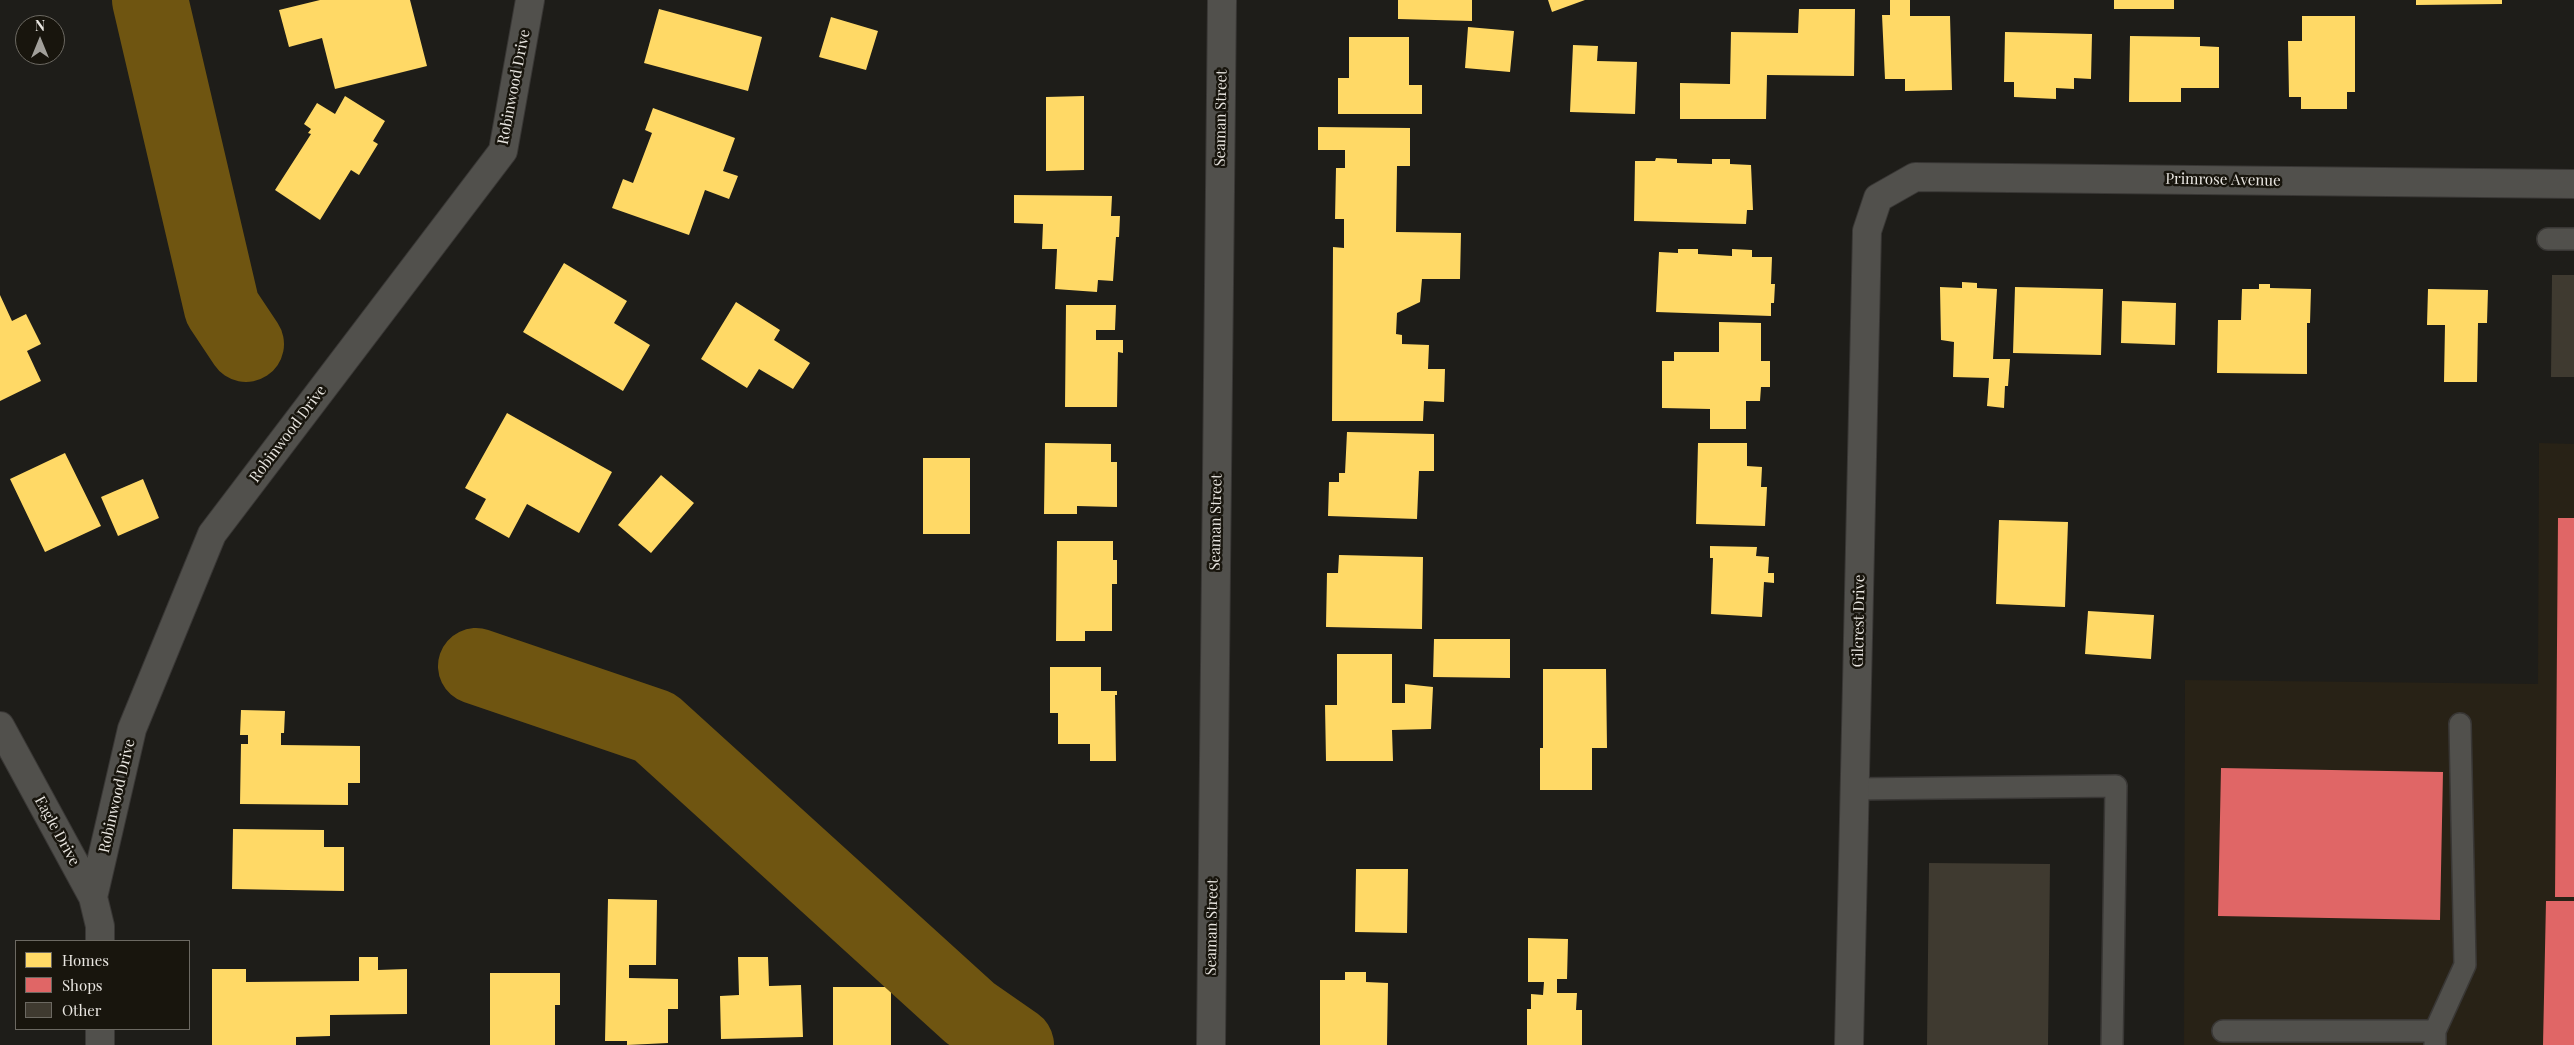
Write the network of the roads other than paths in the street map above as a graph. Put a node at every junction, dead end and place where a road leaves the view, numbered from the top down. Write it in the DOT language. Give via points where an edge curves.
graph roads {
  1 [pos="530,0"];
  2 [pos="1222,0"];
  3 [pos="2574,184"];
  4 [pos="1878,198"];
  5 [pos="2574,239"];
  6 [pos="2548,240"];
  7 [pos="2460,724"];
  8 [pos="0,726"];
  9 [pos="1855,789"];
  10 [pos="94,897"];
  11 [pos="100,940"];
  12 [pos="100,1030"];
  13 [pos="2222,1031"];
  14 [pos="2435,1038"];
  15 [pos="100,1045"];
  16 [pos="1211,1045"];
  17 [pos="1849,1045"];
  18 [pos="2112,1045"];
  1 -- 10 [label="street, Robinwood Drive" via="503,151 212,534 132,729"];
  2 -- 16 [label="street, Seaman Street"];
  3 -- 4 [label="street, Primrose Avenue" via="1915,177"];
  4 -- 9 [label="street, Gilcrest Drive" via="1867,231"];
  5 -- 6 [label="lane"];
  7 -- 14 [label="lane" via="2466,965"];
  8 -- 10 [label="street, Eagle Drive"];
  9 -- 17 [label="street, Gilcrest Drive"];
  9 -- 18 [label="lane" via="2116,786"];
  10 -- 11 [label="street, Eagle Drive"];
  12 -- 15 [label="street"];
  13 -- 14 [label="lane"];
}
